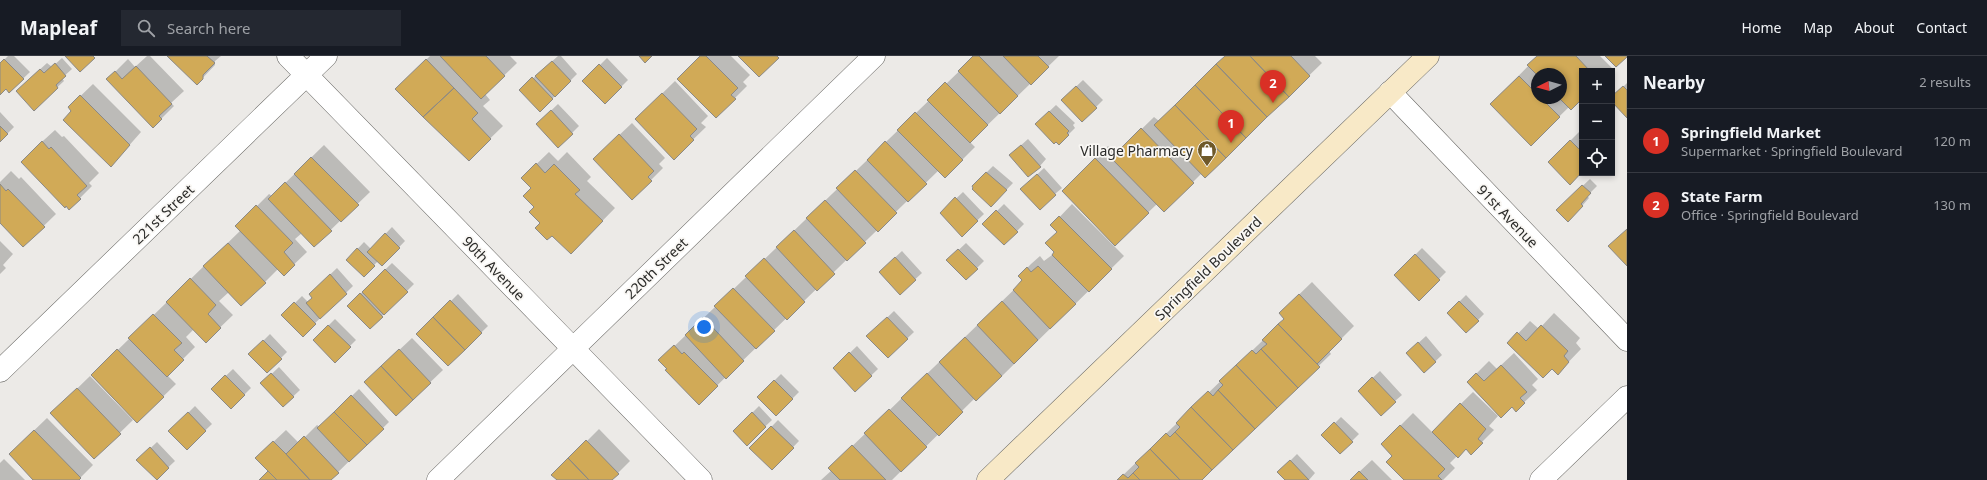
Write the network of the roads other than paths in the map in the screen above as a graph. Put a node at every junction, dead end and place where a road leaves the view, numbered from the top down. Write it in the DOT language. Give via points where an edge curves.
graph roads {
  1 [pos="288,56"];
  2 [pos="326,56"];
  3 [pos="874,56"];
  4 [pos="1428,56"];
  5 [pos="307,75"];
  6 [pos="1390,92"];
  7 [pos="1627,340"];
  8 [pos="573,350"];
  9 [pos="0,371"];
  10 [pos="1627,398"];
  11 [pos="438,480"];
  12 [pos="701,480"];
  13 [pos="988,480"];
  14 [pos="1541,480"];
  1 -- 5 [label="street, 90th Avenue"];
  2 -- 5 [label="street, 221st Street"];
  3 -- 8 [label="street, 220th Street"];
  4 -- 6 [label="main road, Springfield Boulevard"];
  5 -- 8 [label="street, 90th Avenue"];
  5 -- 9 [label="street, 221st Street"];
  6 -- 7 [label="street, 91st Avenue"];
  6 -- 13 [label="main road, Springfield Boulevard"];
  8 -- 11 [label="street, 220th Street"];
  8 -- 12 [label="street, 90th Avenue"];
  10 -- 14 [label="street"];
}
